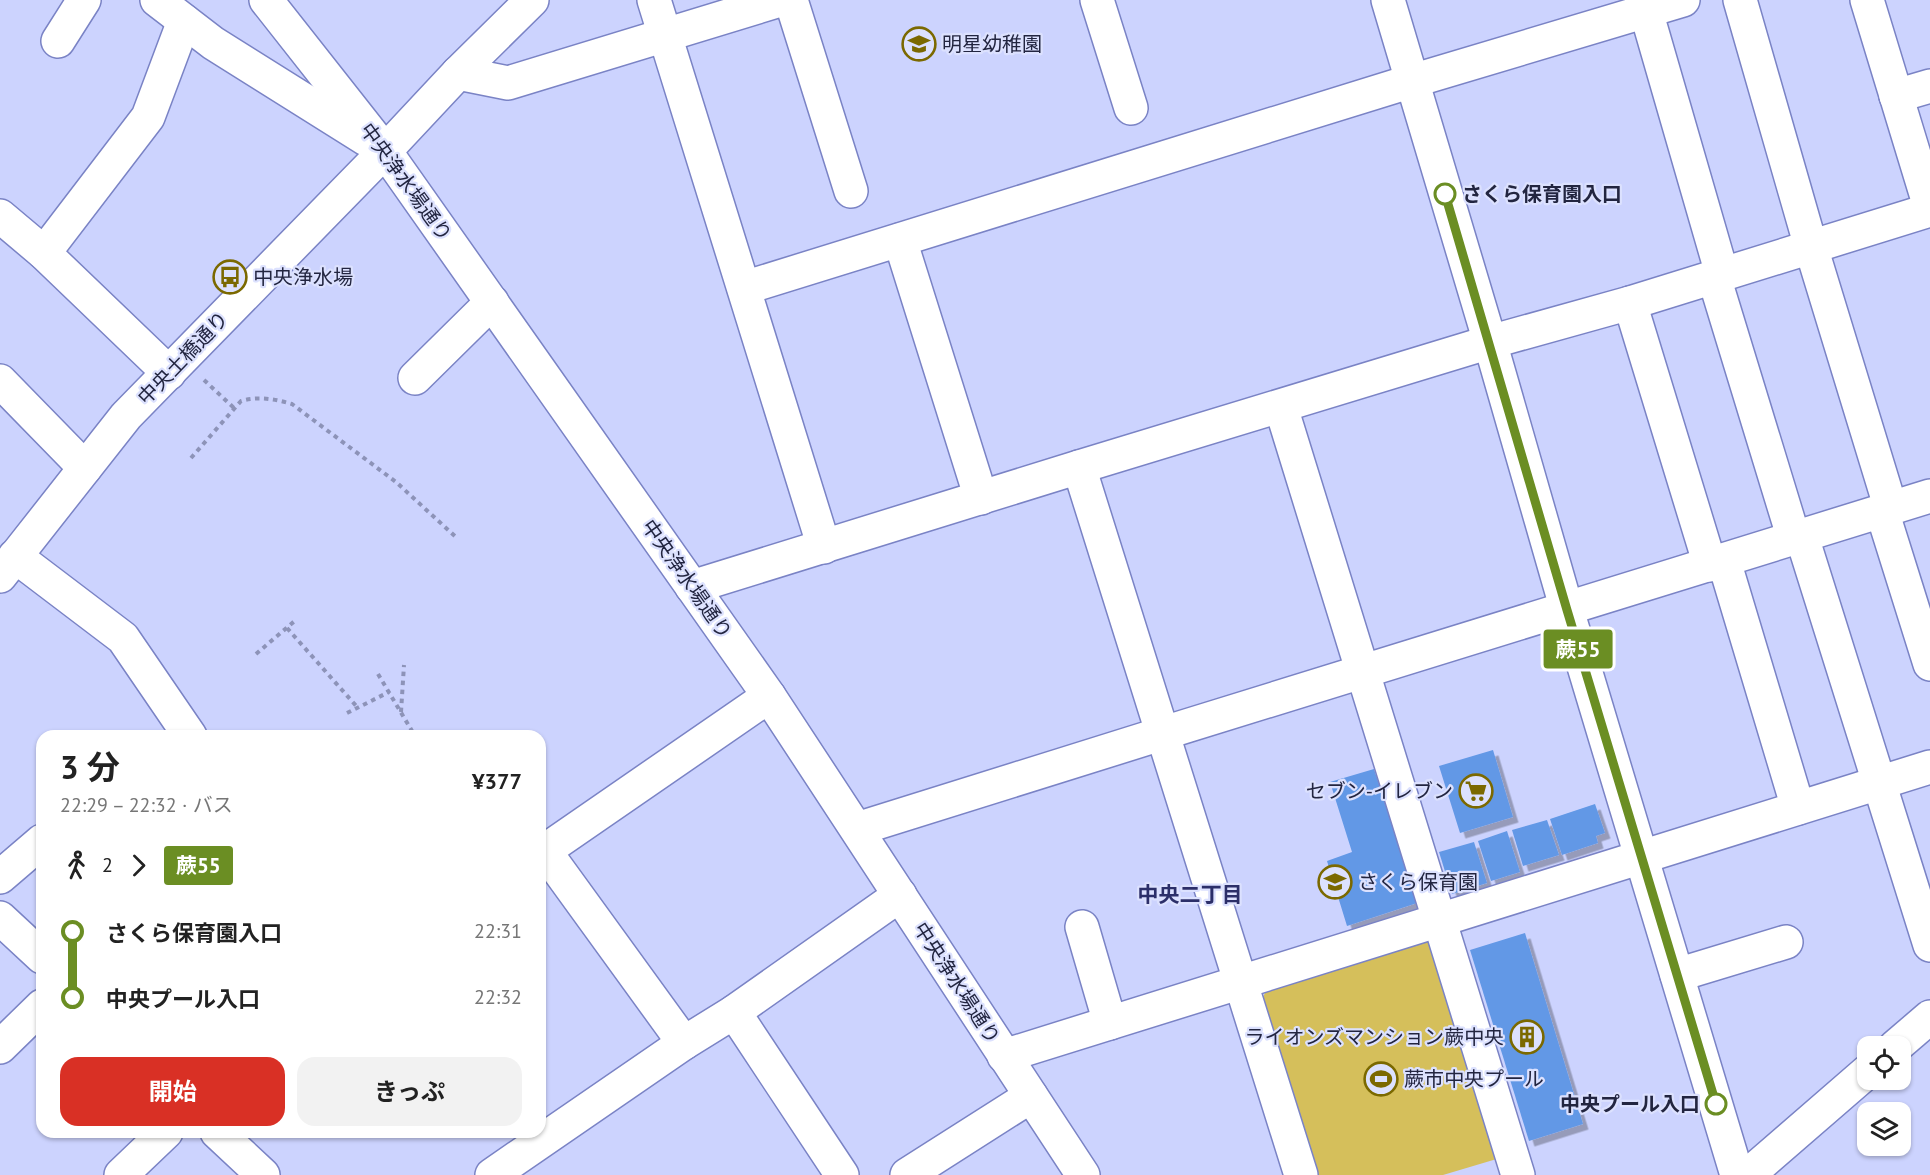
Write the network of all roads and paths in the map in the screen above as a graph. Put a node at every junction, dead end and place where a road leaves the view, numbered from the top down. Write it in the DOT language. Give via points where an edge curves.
graph roads {
  1 [pos="84,0"];
  2 [pos="157,0"];
  3 [pos="266,0"];
  4 [pos="532,0"];
  5 [pos="654,0"];
  6 [pos="780,0"];
  7 [pos="791,0"];
  8 [pos="1097,0"];
  9 [pos="1388,0"];
  10 [pos="1683,0"];
  11 [pos="1740,0"];
  12 [pos="1869,1"];
  13 [pos="1646,11"];
  14 [pos="184,21"];
  15 [pos="665,35"];
  16 [pos="58,41"];
  17 [pos="458,73"];
  18 [pos="1412,81"];
  19 [pos="1930,86"];
  20 [pos="1896,96"];
  21 [pos="1131,108"];
  22 [pos="385,151"];
  23 [pos="851,191"];
  24 [pos="1930,209"];
  25 [pos="0,216"];
  26 [pos="900,240"];
  27 [pos="1811,247"];
  28 [pos="44,253"];
  29 [pos="1718,276"];
  30 [pos="744,288"];
  31 [pos="492,302"];
  32 [pos="1630,303"];
  33 [pos="1490,342"];
  34 [pos="176,366"];
  35 [pos="415,378"];
  36 [pos="0,381"];
  37 [pos="1281,407"];
  38 [pos="234,408"];
  39 [pos="191,458"];
  40 [pos="1080,467"];
  41 [pos="85,468"];
  42 [pos="1930,496"];
  43 [pos="981,498"];
  44 [pos="1887,510"];
  45 [pos="1798,538"];
  46 [pos="458,539"];
  47 [pos="824,546"];
  48 [pos="1717,563"];
  49 [pos="7,566"];
  50 [pos="692,587"];
  51 [pos="1567,610"];
  52 [pos="297,619"];
  53 [pos="287,628"];
  54 [pos="256,654"];
  55 [pos="1930,664"];
  56 [pos="404,665"];
  57 [pos="1362,672"];
  58 [pos="378,674"];
  59 [pos="389,692"];
  60 [pos="769,696"];
  61 [pos="358,708"];
  62 [pos="401,712"];
  63 [pos="347,713"];
  64 [pos="177,730"];
  65 [pos="412,730"];
  66 [pos="1162,733"];
  67 [pos="1930,767"];
  68 [pos="1879,783"];
  69 [pos="1798,808"];
  70 [pos="857,830"];
  71 [pos="36,846"];
  72 [pos="546,849"];
  73 [pos="546,857"];
  74 [pos="1642,858"];
  75 [pos="0,877"];
  76 [pos="900,895"];
  77 [pos="0,918"];
  78 [pos="1440,920"];
  79 [pos="1082,927"];
  80 [pos="1786,942"];
  81 [pos="1930,945"];
  82 [pos="36,951"];
  83 [pos="1677,975"];
  84 [pos="1241,982"];
  85 [pos="36,1012"];
  86 [pos="734,1012"];
  87 [pos="1930,1017"];
  88 [pos="1110,1023"];
  89 [pos="1908,1036"];
  90 [pos="684,1043"];
  91 [pos="0,1047"];
  92 [pos="1004,1056"];
  93 [pos="1857,1081"];
  94 [pos="1031,1096"];
  95 [pos="160,1138"];
  96 [pos="223,1138"];
  97 [pos="830,1170"];
  98 [pos="505,1171"];
  99 [pos="121,1175"];
  100 [pos="263,1175"];
  101 [pos="907,1175"];
  102 [pos="1083,1175"];
  103 [pos="1301,1175"];
  104 [pos="1518,1175"];
  105 [pos="1737,1175"];
  106 [pos="1748,1175"];
  1 -- 16 [label="street"];
  2 -- 14 [label="street"];
  3 -- 22 [label="street, 中央浄水場通り"];
  4 -- 17 [label="street, 中央土橋通り"];
  5 -- 15 [label="street"];
  6 -- 15 [label="street"];
  7 -- 23 [label="street"];
  8 -- 21 [label="street"];
  9 -- 18 [label="street"];
  10 -- 13 [label="street"];
  11 -- 27 [label="street"];
  12 -- 20 [label="street"];
  13 -- 18 [label="street"];
  13 -- 29 [label="street"];
  14 -- 22 [label="street"];
  14 -- 28 [label="street" via="148,117"];
  15 -- 17 [label="street" via="508,83"];
  15 -- 30 [label="street"];
  17 -- 22 [label="street, 中央土橋通り"];
  18 -- 26 [label="street"];
  18 -- 33 [label="street"];
  19 -- 20 [label="street"];
  20 -- 24 [label="street"];
  22 -- 31 [label="street, 中央浄水場通り"];
  22 -- 34 [label="street, 中央土橋通り"];
  24 -- 27 [label="street"];
  25 -- 28 [label="street"];
  26 -- 30 [label="street"];
  26 -- 43 [label="street"];
  27 -- 29 [label="street"];
  27 -- 44 [label="street"];
  28 -- 34 [label="street"];
  29 -- 32 [label="street"];
  29 -- 45 [label="street"];
  30 -- 47 [label="street"];
  31 -- 35 [label="street"];
  31 -- 50 [label="street, 中央浄水場通り"];
  32 -- 33 [label="street"];
  32 -- 48 [label="street"];
  33 -- 37 [label="street"];
  33 -- 51 [label="street"];
  34 -- 38 [label="path"];
  34 -- 41 [label="street, 中央土橋通り" via="126,416"];
  36 -- 41 [label="street"];
  37 -- 40 [label="street"];
  37 -- 57 [label="street"];
  38 -- 39 [label="path"];
  38 -- 46 [label="path" via="250,398 292,404 396,482"];
  40 -- 43 [label="street"];
  40 -- 66 [label="street"];
  41 -- 49 [label="street, 中央土橋通り"];
  42 -- 44 [label="street"];
  43 -- 47 [label="street"];
  44 -- 45 [label="street"];
  44 -- 55 [label="street"];
  45 -- 48 [label="street"];
  45 -- 68 [label="street"];
  47 -- 50 [label="street"];
  48 -- 51 [label="street"];
  48 -- 69 [label="street"];
  49 -- 64 [label="street" via="123,638"];
  50 -- 60 [label="street, 中央浄水場通り"];
  51 -- 57 [label="street"];
  51 -- 74 [label="street"];
  52 -- 53 [label="path"];
  53 -- 54 [label="path"];
  53 -- 61 [label="path"];
  56 -- 62 [label="path"];
  57 -- 66 [label="street"];
  57 -- 78 [label="street"];
  58 -- 59 [label="path"];
  59 -- 61 [label="path"];
  59 -- 62 [label="path"];
  60 -- 70 [label="street, 中央浄水場通り"];
  60 -- 72 [label="street"];
  61 -- 63 [label="path"];
  62 -- 65 [label="path"];
  66 -- 70 [label="street"];
  66 -- 84 [label="street"];
  67 -- 68 [label="street"];
  68 -- 69 [label="street"];
  68 -- 81 [label="street"];
  69 -- 74 [label="street"];
  70 -- 76 [label="street, 中央浄水場通り"];
  71 -- 75 [label="street"];
  73 -- 90 [label="street"];
  74 -- 78 [label="street"];
  74 -- 83 [label="street"];
  76 -- 86 [label="street"];
  76 -- 92 [label="street, 中央浄水場通り"];
  77 -- 82 [label="street"];
  78 -- 84 [label="street"];
  78 -- 104 [label="street"];
  79 -- 88 [label="street"];
  80 -- 83 [label="street"];
  83 -- 105 [label="street"];
  84 -- 88 [label="street"];
  84 -- 103 [label="street"];
  85 -- 91 [label="street"];
  86 -- 90 [label="street"];
  86 -- 97 [label="street"];
  87 -- 89 [label="street"];
  88 -- 92 [label="street"];
  90 -- 98 [label="street"];
  92 -- 94 [label="street, 中央浄水場通り"];
  93 -- 106 [label="street"];
  94 -- 101 [label="street"];
  94 -- 102 [label="street, 中央浄水場通り"];
  95 -- 99 [label="street"];
  96 -- 100 [label="street"];
}
